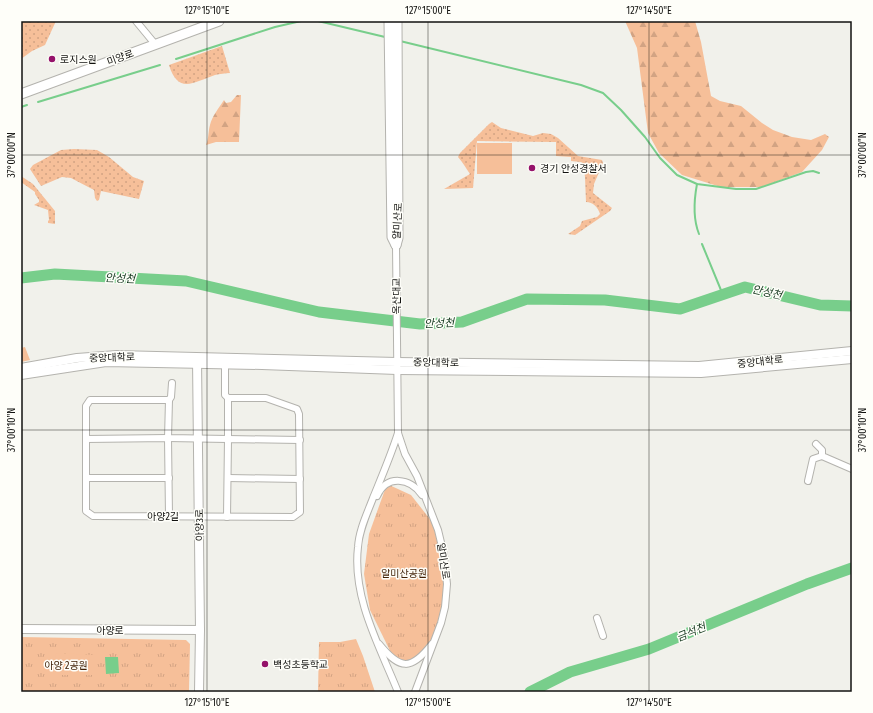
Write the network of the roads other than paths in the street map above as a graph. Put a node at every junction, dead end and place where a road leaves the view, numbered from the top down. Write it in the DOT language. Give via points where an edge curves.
graph roads {
  1 [pos="136,21"];
  2 [pos="219,21"];
  3 [pos="389,21"];
  4 [pos="397,21"];
  5 [pos="154,44"];
  6 [pos="21,94"];
  7 [pos="396,245"];
  8 [pos="396,347"];
  9 [pos="852,352"];
  10 [pos="852,359"];
  11 [pos="197,361"];
  12 [pos="225,365"];
  13 [pos="397,366"];
  14 [pos="21,368"];
  15 [pos="21,375"];
  16 [pos="172,383"];
  17 [pos="228,398"];
  18 [pos="169,400"];
  19 [pos="398,432"];
  20 [pos="168,438"];
  21 [pos="86,439"];
  22 [pos="198,439"];
  23 [pos="228,439"];
  24 [pos="300,440"];
  25 [pos="816,444"];
  26 [pos="822,456"];
  27 [pos="852,470"];
  28 [pos="86,478"];
  29 [pos="169,478"];
  30 [pos="228,478"];
  31 [pos="300,479"];
  32 [pos="808,481"];
  33 [pos="169,516"];
  34 [pos="433,516"];
  35 [pos="198,517"];
  36 [pos="227,517"];
  37 [pos="365,518"];
  38 [pos="597,618"];
  39 [pos="21,629"];
  40 [pos="200,630"];
  41 [pos="603,636"];
  42 [pos="436,637"];
  43 [pos="375,638"];
  44 [pos="199,692"];
  45 [pos="398,692"];
  46 [pos="415,692"];
  1 -- 5 [label="street"];
  2 -- 5 [label="main road, 미양로"];
  3 -- 7 [label="main road, 알미산로" via="392,237"];
  4 -- 7 [label="main road, 알미산로"];
  5 -- 6 [label="main road, 미양로"];
  7 -- 8 [label="street, 옥산대교"];
  8 -- 13 [label="street, 알미산로"];
  9 -- 13 [label="street, 중앙대학로" via="699,366"];
  10 -- 13 [label="street, 중앙대학로" via="701,374"];
  11 -- 12 [label="street, 중앙대학로"];
  11 -- 13 [label="street, 중앙대학로"];
  11 -- 14 [label="street, 중앙대학로" via="117,355 77,358"];
  11 -- 15 [label="street, 중앙대학로" via="106,362"];
  11 -- 22 [label="street, 아양3로"];
  12 -- 13 [label="street, 중앙대학로"];
  12 -- 17 [label="street" via="225,395"];
  13 -- 19 [label="street, 알미산로"];
  16 -- 18 [label="street"];
  17 -- 23 [label="street"];
  17 -- 24 [label="street, 아양2길" via="266,398 297,409 300,414"];
  18 -- 20 [label="street"];
  18 -- 21 [label="street, 아양2길" via="90,400 86,406"];
  19 -- 34 [label="street, 알미산로"];
  19 -- 37 [label="street, 알미산로"];
  20 -- 21 [label="street"];
  20 -- 22 [label="street"];
  20 -- 29 [label="street"];
  21 -- 28 [label="street, 아양2길"];
  22 -- 23 [label="street"];
  22 -- 35 [label="street, 아양3로"];
  23 -- 24 [label="street"];
  23 -- 30 [label="street"];
  24 -- 31 [label="street, 아양2길"];
  25 -- 26 [label="street" via="822,450"];
  26 -- 27 [label="street"];
  26 -- 32 [label="street" via="813,459"];
  28 -- 29 [label="street"];
  28 -- 33 [label="street, 아양2길" via="86,511 93,516"];
  29 -- 33 [label="street"];
  30 -- 31 [label="street"];
  30 -- 36 [label="street"];
  31 -- 36 [label="street, 아양2길" via="300,512 293,517"];
  33 -- 35 [label="street, 아양2길"];
  34 -- 37 [label="street" via="417,488 407,482 396,480 378,493"];
  34 -- 42 [label="street, 알미산로" via="444,555 447,584 445,606"];
  35 -- 36 [label="street, 아양2길"];
  35 -- 40 [label="street, 아양3로"];
  37 -- 43 [label="street, 알미산로" via="358,546 357,571 368,621"];
  38 -- 41 [label="street"];
  39 -- 40 [label="street, 아양로"];
  40 -- 44 [label="street, 아양3로"];
  42 -- 43 [label="street" via="416,661 408,664 400,663 389,656"];
  42 -- 46 [label="street, 알미산로"];
  43 -- 45 [label="street, 알미산로"];
}
